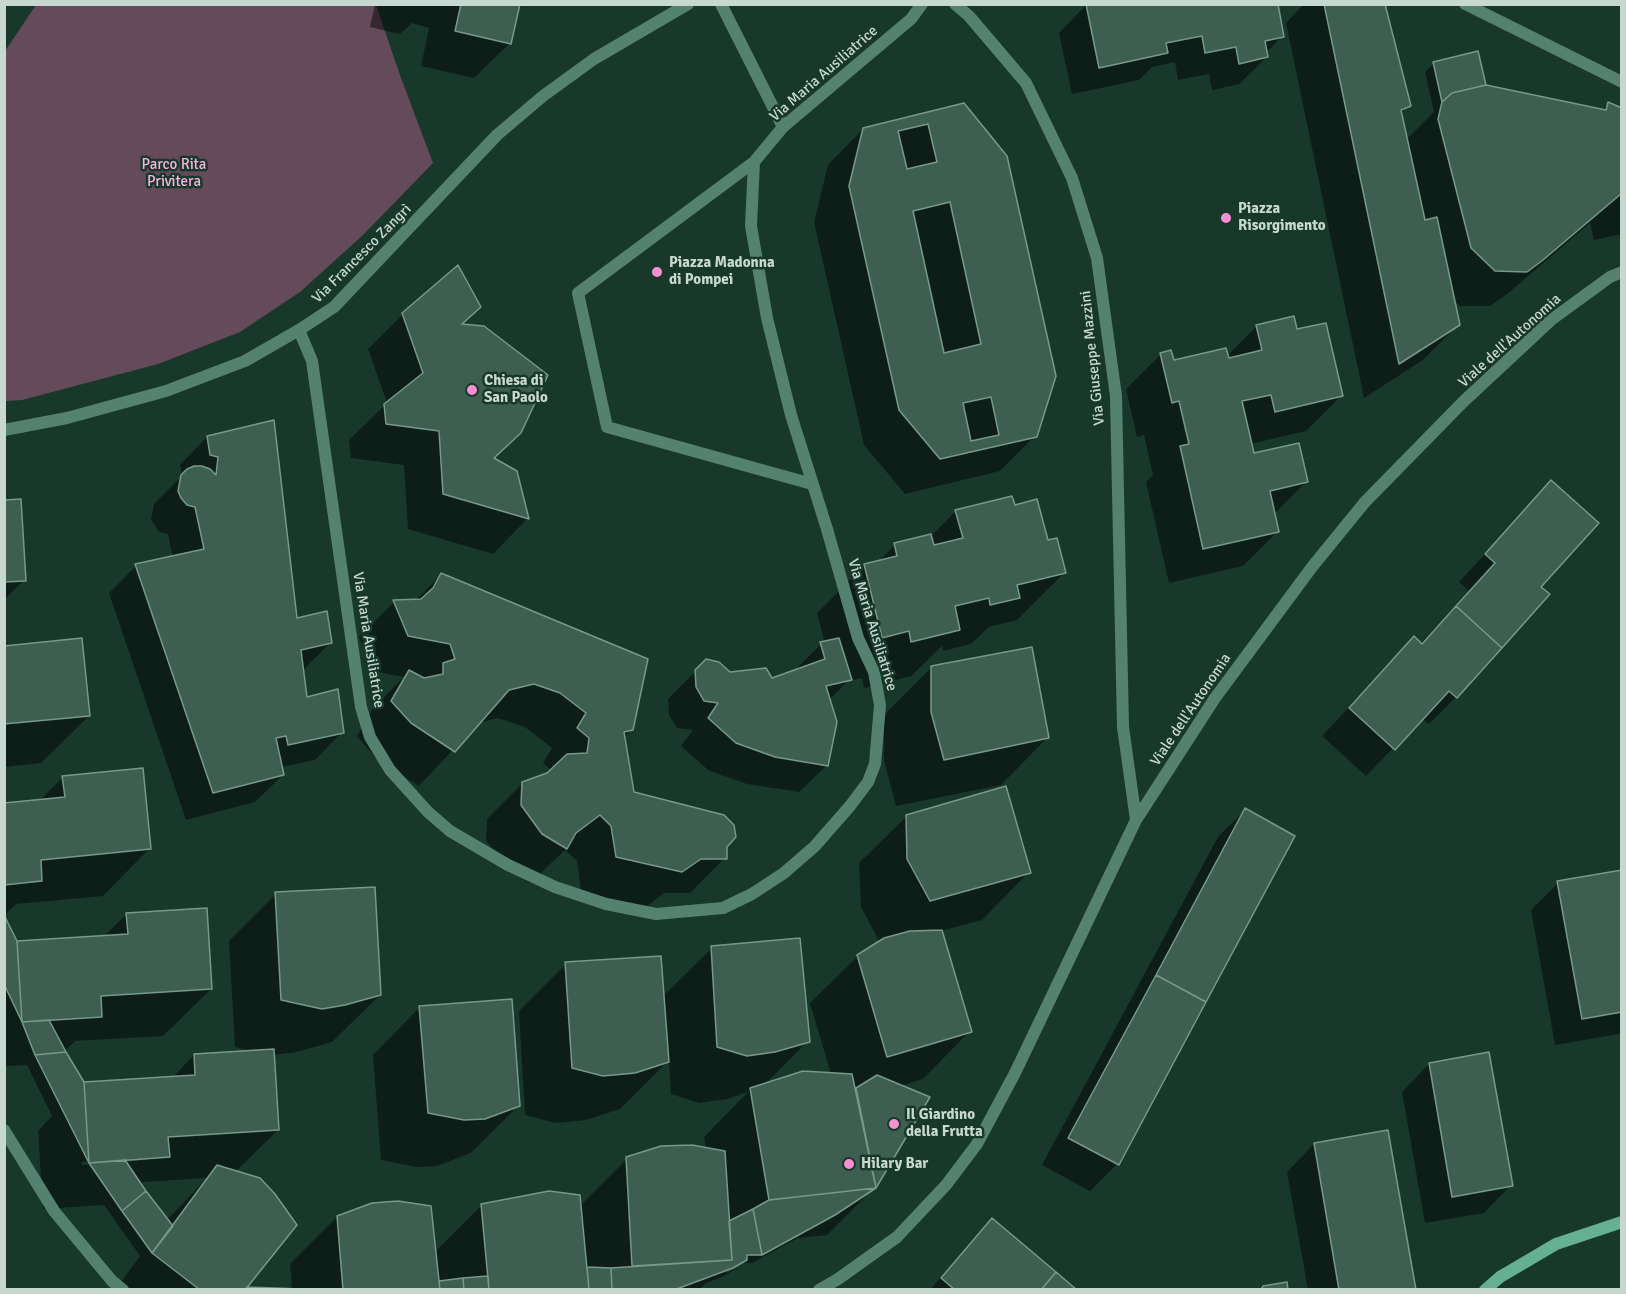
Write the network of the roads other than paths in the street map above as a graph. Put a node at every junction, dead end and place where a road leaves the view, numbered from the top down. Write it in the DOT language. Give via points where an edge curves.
graph roads {
  1 [pos="688,4"];
  2 [pos="721,4"];
  3 [pos="922,4"];
  4 [pos="955,4"];
  5 [pos="1466,4"];
  6 [pos="1622,82"];
  7 [pos="783,127"];
  8 [pos="754,162"];
  9 [pos="1622,272"];
  10 [pos="299,330"];
  11 [pos="4,430"];
  12 [pos="812,484"];
  13 [pos="1136,820"];
  14 [pos="4,1130"];
  15 [pos="1622,1222"];
  16 [pos="123,1290"];
  17 [pos="819,1290"];
  18 [pos="1485,1290"];
  1 -- 10 [label="street, Via Francesco Zangrì" via="594,59 543,96 497,135 334,307"];
  2 -- 7 [label="street"];
  3 -- 7 [label="street, Via Maria Ausiliatrice" via="911,19"];
  4 -- 13 [label="street, Via Giuseppe Mazzini" via="1026,83 1072,178 1096,258 1116,396 1123,727"];
  5 -- 6 [label="street"];
  7 -- 8 [label="street, Via Maria Ausiliatrice"];
  8 -- 12 [label="street, Via Maria Ausiliatrice" via="751,226 767,318"];
  8 -- 12 [label="street" via="578,293 607,427"];
  9 -- 13 [label="street, Viale dell'Autonomia" via="1551,320 1365,502 1215,698"];
  10 -- 11 [label="street, Via Francesco Zangrì" via="245,361 166,391 67,418"];
  10 -- 12 [label="street, Via Maria Ausiliatrice" via="312,361 361,707 370,737 390,770 450,831 555,887 606,904 656,914 723,908 784,873 822,838 868,782 879,736 880,705 874,672 858,638"];
  13 -- 17 [label="street, Viale dell'Autonomia" via="977,1144 946,1185 889,1244"];
  14 -- 16 [label="street" via="54,1211"];
  15 -- 18 [label="main road" via="1556,1244"];
}
